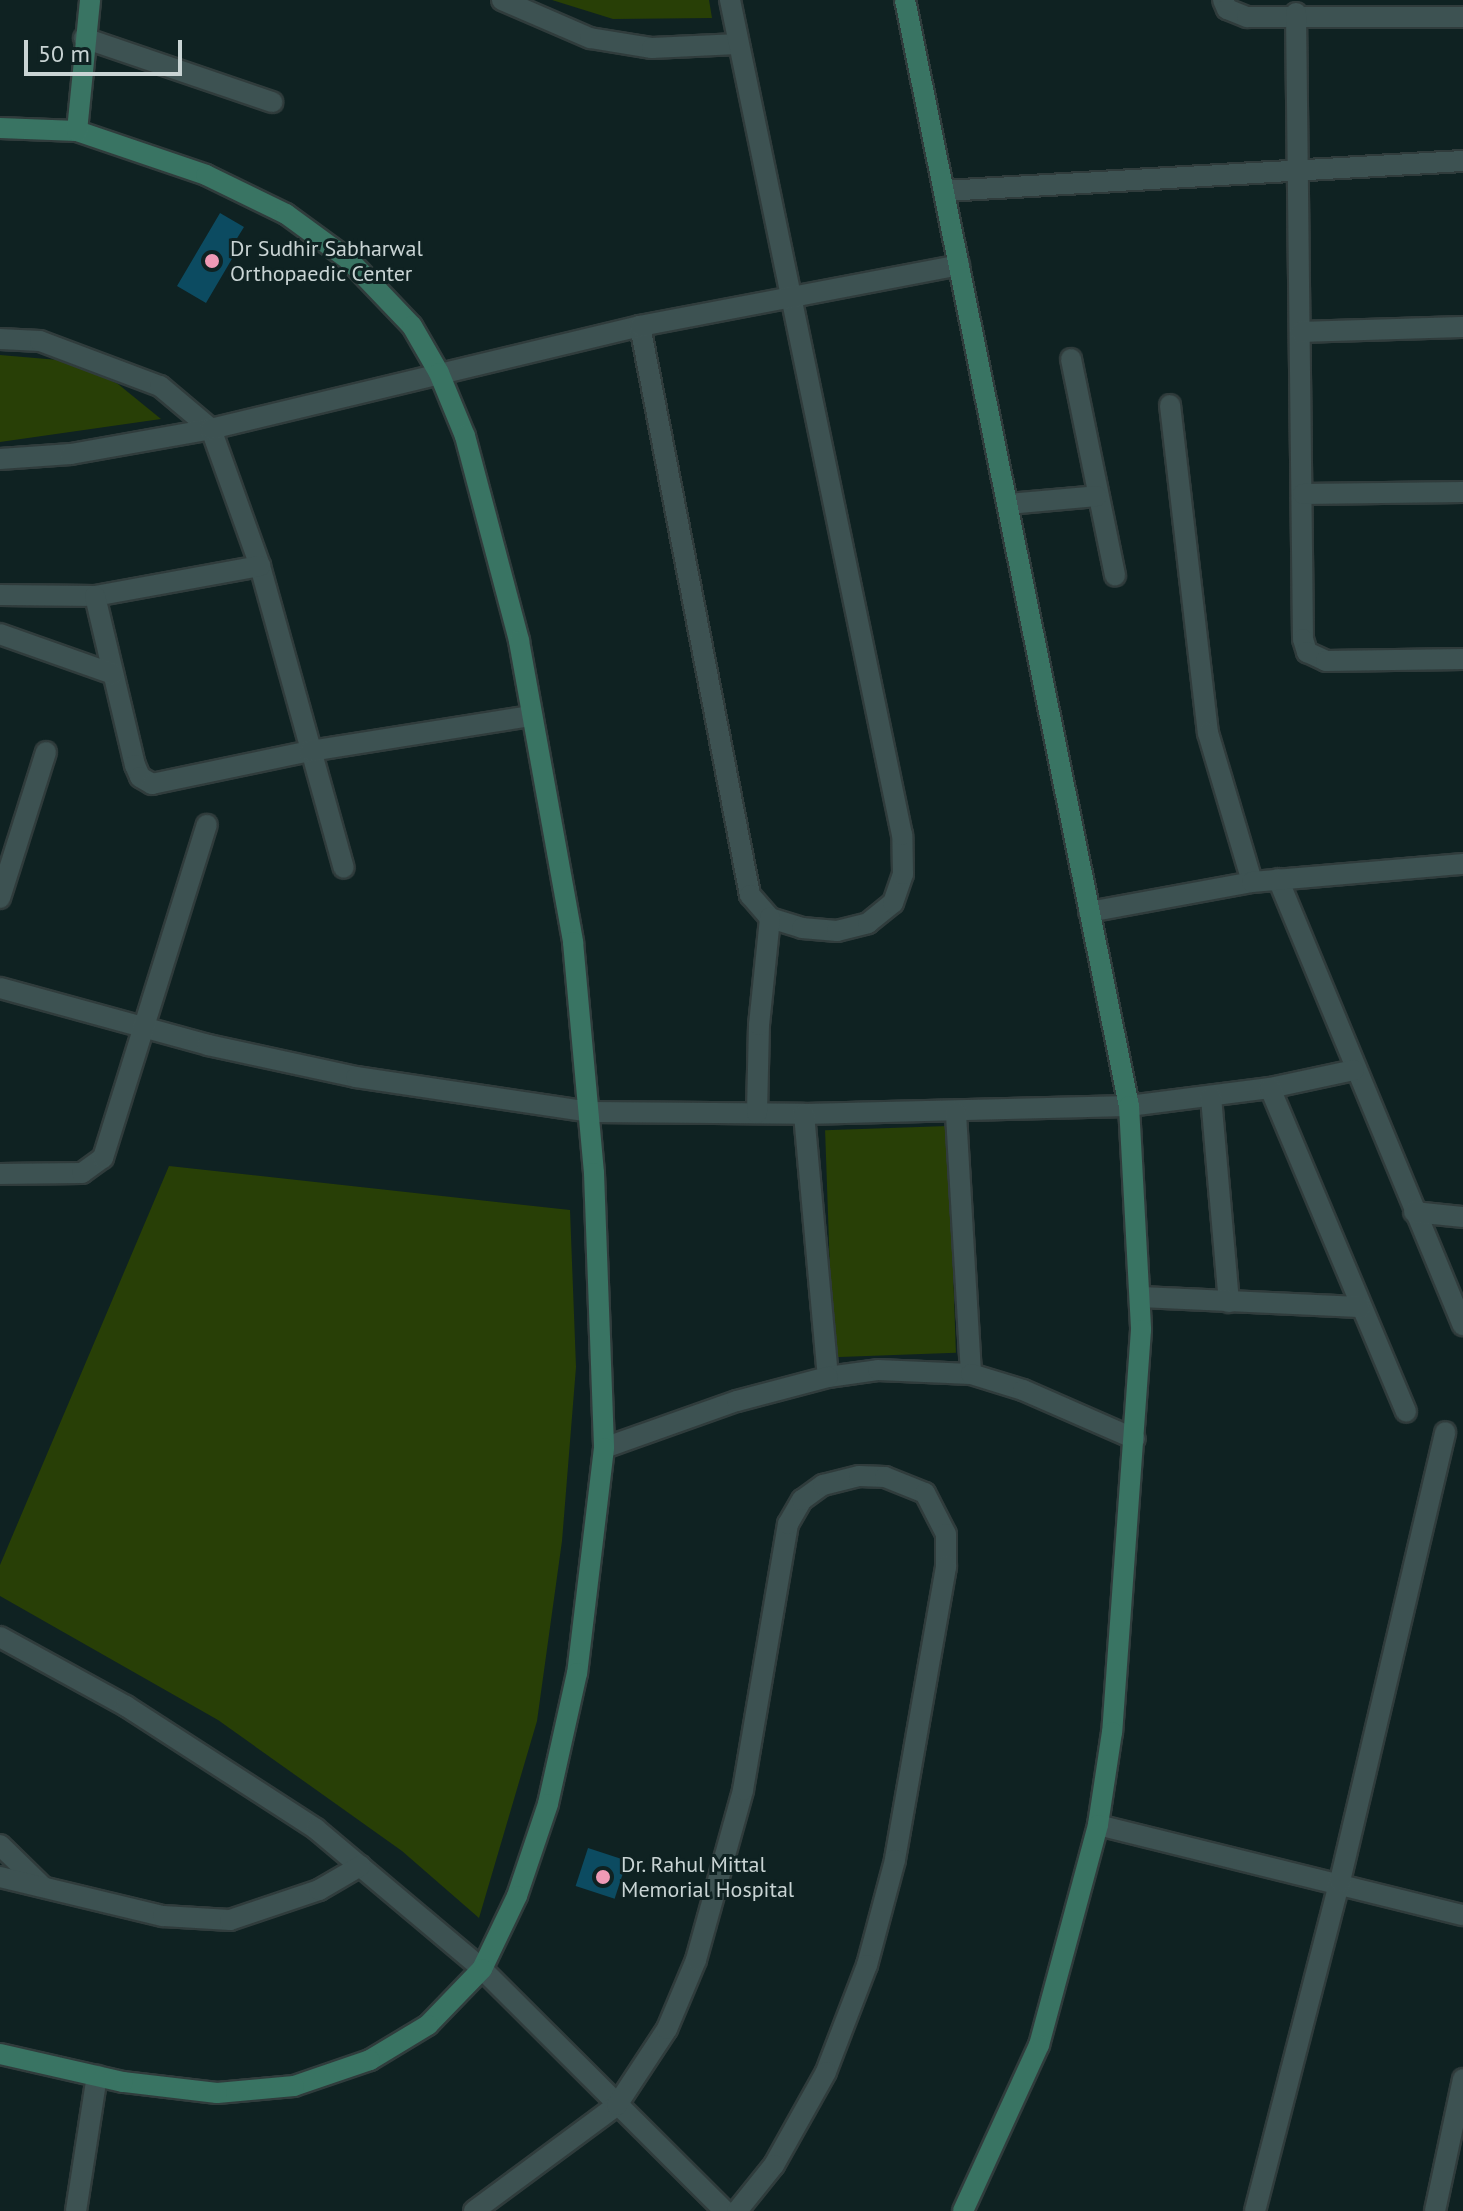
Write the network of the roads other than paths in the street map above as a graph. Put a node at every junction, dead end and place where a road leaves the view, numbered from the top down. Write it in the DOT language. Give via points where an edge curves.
graph roads {
  1 [pos="90,0"];
  2 [pos="502,0"];
  3 [pos="730,0"];
  4 [pos="905,0"];
  5 [pos="1223,0"];
  6 [pos="1296,13"];
  7 [pos="1463,17"];
  8 [pos="84,38"];
  9 [pos="738,44"];
  10 [pos="272,102"];
  11 [pos="0,128"];
  12 [pos="77,131"];
  13 [pos="1463,161"];
  14 [pos="1300,166"];
  15 [pos="944,191"];
  16 [pos="959,265"];
  17 [pos="795,297"];
  18 [pos="640,326"];
  19 [pos="1463,327"];
  20 [pos="1301,332"];
  21 [pos="0,339"];
  22 [pos="1071,359"];
  23 [pos="439,373"];
  24 [pos="1170,405"];
  25 [pos="211,429"];
  26 [pos="0,459"];
  27 [pos="1463,492"];
  28 [pos="1303,494"];
  29 [pos="1097,496"];
  30 [pos="1008,504"];
  31 [pos="260,566"];
  32 [pos="1115,576"];
  33 [pos="0,595"];
  34 [pos="95,596"];
  35 [pos="0,634"];
  36 [pos="1463,659"];
  37 [pos="113,674"];
  38 [pos="532,716"];
  39 [pos="310,751"];
  40 [pos="46,752"];
  41 [pos="207,825"];
  42 [pos="1463,864"];
  43 [pos="344,868"];
  44 [pos="1278,879"];
  45 [pos="1252,882"];
  46 [pos="0,898"];
  47 [pos="1089,912"];
  48 [pos="770,918"];
  49 [pos="0,988"];
  50 [pos="143,1027"];
  51 [pos="1354,1070"];
  52 [pos="1270,1088"];
  53 [pos="1211,1097"];
  54 [pos="1129,1106"];
  55 [pos="591,1112"];
  56 [pos="956,1112"];
  57 [pos="757,1113"];
  58 [pos="804,1114"];
  59 [pos="0,1174"];
  60 [pos="1414,1212"];
  61 [pos="1463,1217"];
  62 [pos="1140,1297"];
  63 [pos="1229,1302"];
  64 [pos="1360,1307"];
  65 [pos="1463,1325"];
  66 [pos="971,1374"];
  67 [pos="828,1377"];
  68 [pos="1406,1412"];
  69 [pos="1445,1432"];
  70 [pos="1135,1439"];
  71 [pos="604,1448"];
  72 [pos="0,1637"];
  73 [pos="1098,1825"];
  74 [pos="0,1845"];
  75 [pos="360,1866"];
  76 [pos="0,1877"];
  77 [pos="1340,1881"];
  78 [pos="44,1888"];
  79 [pos="1463,1915"];
  80 [pos="482,1969"];
  81 [pos="0,2054"];
  82 [pos="97,2076"];
  83 [pos="1463,2079"];
  84 [pos="617,2105"];
  85 [pos="76,2211"];
  86 [pos="474,2211"];
  87 [pos="725,2211"];
  88 [pos="737,2211"];
  89 [pos="963,2211"];
  90 [pos="1255,2211"];
  91 [pos="1435,2211"];
  1 -- 8 [label="street"];
  2 -- 9 [label="street" via="590,38 652,48"];
  3 -- 9 [label="street"];
  4 -- 15 [label="street"];
  5 -- 6 [label="street" via="1237,16"];
  6 -- 7 [label="street"];
  6 -- 14 [label="street"];
  8 -- 10 [label="street"];
  8 -- 12 [label="street"];
  9 -- 17 [label="street"];
  11 -- 12 [label="street"];
  12 -- 23 [label="street" via="206,175 286,214 349,260 412,326"];
  13 -- 14 [label="street"];
  14 -- 15 [label="street"];
  14 -- 20 [label="street"];
  15 -- 16 [label="street"];
  16 -- 17 [label="street"];
  16 -- 30 [label="street"];
  17 -- 18 [label="street"];
  17 -- 48 [label="street" via="902,835 903,874 893,903 868,923 837,931"];
  18 -- 23 [label="street"];
  18 -- 48 [label="street" via="740,863 750,895"];
  19 -- 20 [label="street"];
  20 -- 28 [label="street"];
  21 -- 25 [label="street" via="40,341 160,386"];
  22 -- 29 [label="street"];
  23 -- 25 [label="street"];
  23 -- 38 [label="street" via="469,450 519,641"];
  24 -- 45 [label="street" via="1208,733"];
  25 -- 26 [label="street" via="71,454"];
  25 -- 31 [label="street"];
  27 -- 28 [label="street"];
  28 -- 36 [label="street" via="1307,652 1326,661"];
  29 -- 30 [label="street"];
  29 -- 32 [label="street"];
  30 -- 47 [label="street"];
  31 -- 34 [label="street"];
  31 -- 39 [label="street"];
  33 -- 34 [label="street"];
  34 -- 37 [label="street"];
  35 -- 37 [label="street"];
  37 -- 39 [label="street" via="135,765 140,777 152,784"];
  38 -- 39 [label="street"];
  38 -- 55 [label="street" via="573,942"];
  39 -- 43 [label="street"];
  40 -- 46 [label="street"];
  41 -- 50 [label="street"];
  42 -- 44 [label="street"];
  44 -- 45 [label="street"];
  44 -- 51 [label="street"];
  45 -- 47 [label="street"];
  47 -- 54 [label="street"];
  48 -- 57 [label="street"];
  49 -- 50 [label="street"];
  50 -- 55 [label="street" via="356,1077"];
  50 -- 59 [label="street" via="103,1158 93,1170"];
  51 -- 52 [label="street"];
  51 -- 60 [label="street"];
  52 -- 53 [label="street"];
  52 -- 64 [label="street"];
  53 -- 54 [label="street"];
  53 -- 63 [label="street"];
  54 -- 56 [label="street"];
  54 -- 62 [label="street"];
  55 -- 57 [label="street"];
  55 -- 71 [label="street"];
  56 -- 58 [label="street"];
  56 -- 66 [label="street"];
  57 -- 58 [label="street"];
  58 -- 67 [label="street"];
  60 -- 61 [label="street"];
  60 -- 65 [label="street"];
  62 -- 63 [label="street"];
  62 -- 70 [label="street"];
  63 -- 64 [label="street"];
  64 -- 68 [label="street"];
  66 -- 67 [label="street" via="878,1370"];
  66 -- 70 [label="street" via="1011,1385"];
  67 -- 71 [label="street" via="725,1404"];
  69 -- 77 [label="street"];
  70 -- 73 [label="street" via="1112,1732"];
  71 -- 80 [label="street" via="577,1673 548,1804 517,1896"];
  72 -- 75 [label="street" via="264,1791"];
  73 -- 77 [label="street"];
  73 -- 89 [label="street" via="1039,2045"];
  74 -- 78 [label="street"];
  75 -- 78 [label="street" via="319,1890 230,1920 163,1916"];
  75 -- 80 [label="street"];
  76 -- 78 [label="street"];
  77 -- 79 [label="street"];
  77 -- 90 [label="street"];
  80 -- 82 [label="street" via="417,2032 370,2060 294,2086 217,2093"];
  80 -- 84 [label="street"];
  81 -- 82 [label="street"];
  82 -- 85 [label="street"];
  83 -- 91 [label="street"];
  84 -- 86 [label="street"];
  84 -- 87 [label="street"];
  84 -- 88 [label="street" via="681,2000 711,1909 743,1790 788,1524 802,1500 823,1485 859,1476 885,1477 925,1493 946,1534 946,1567 882,1915 826,2072 774,2165"];
}
